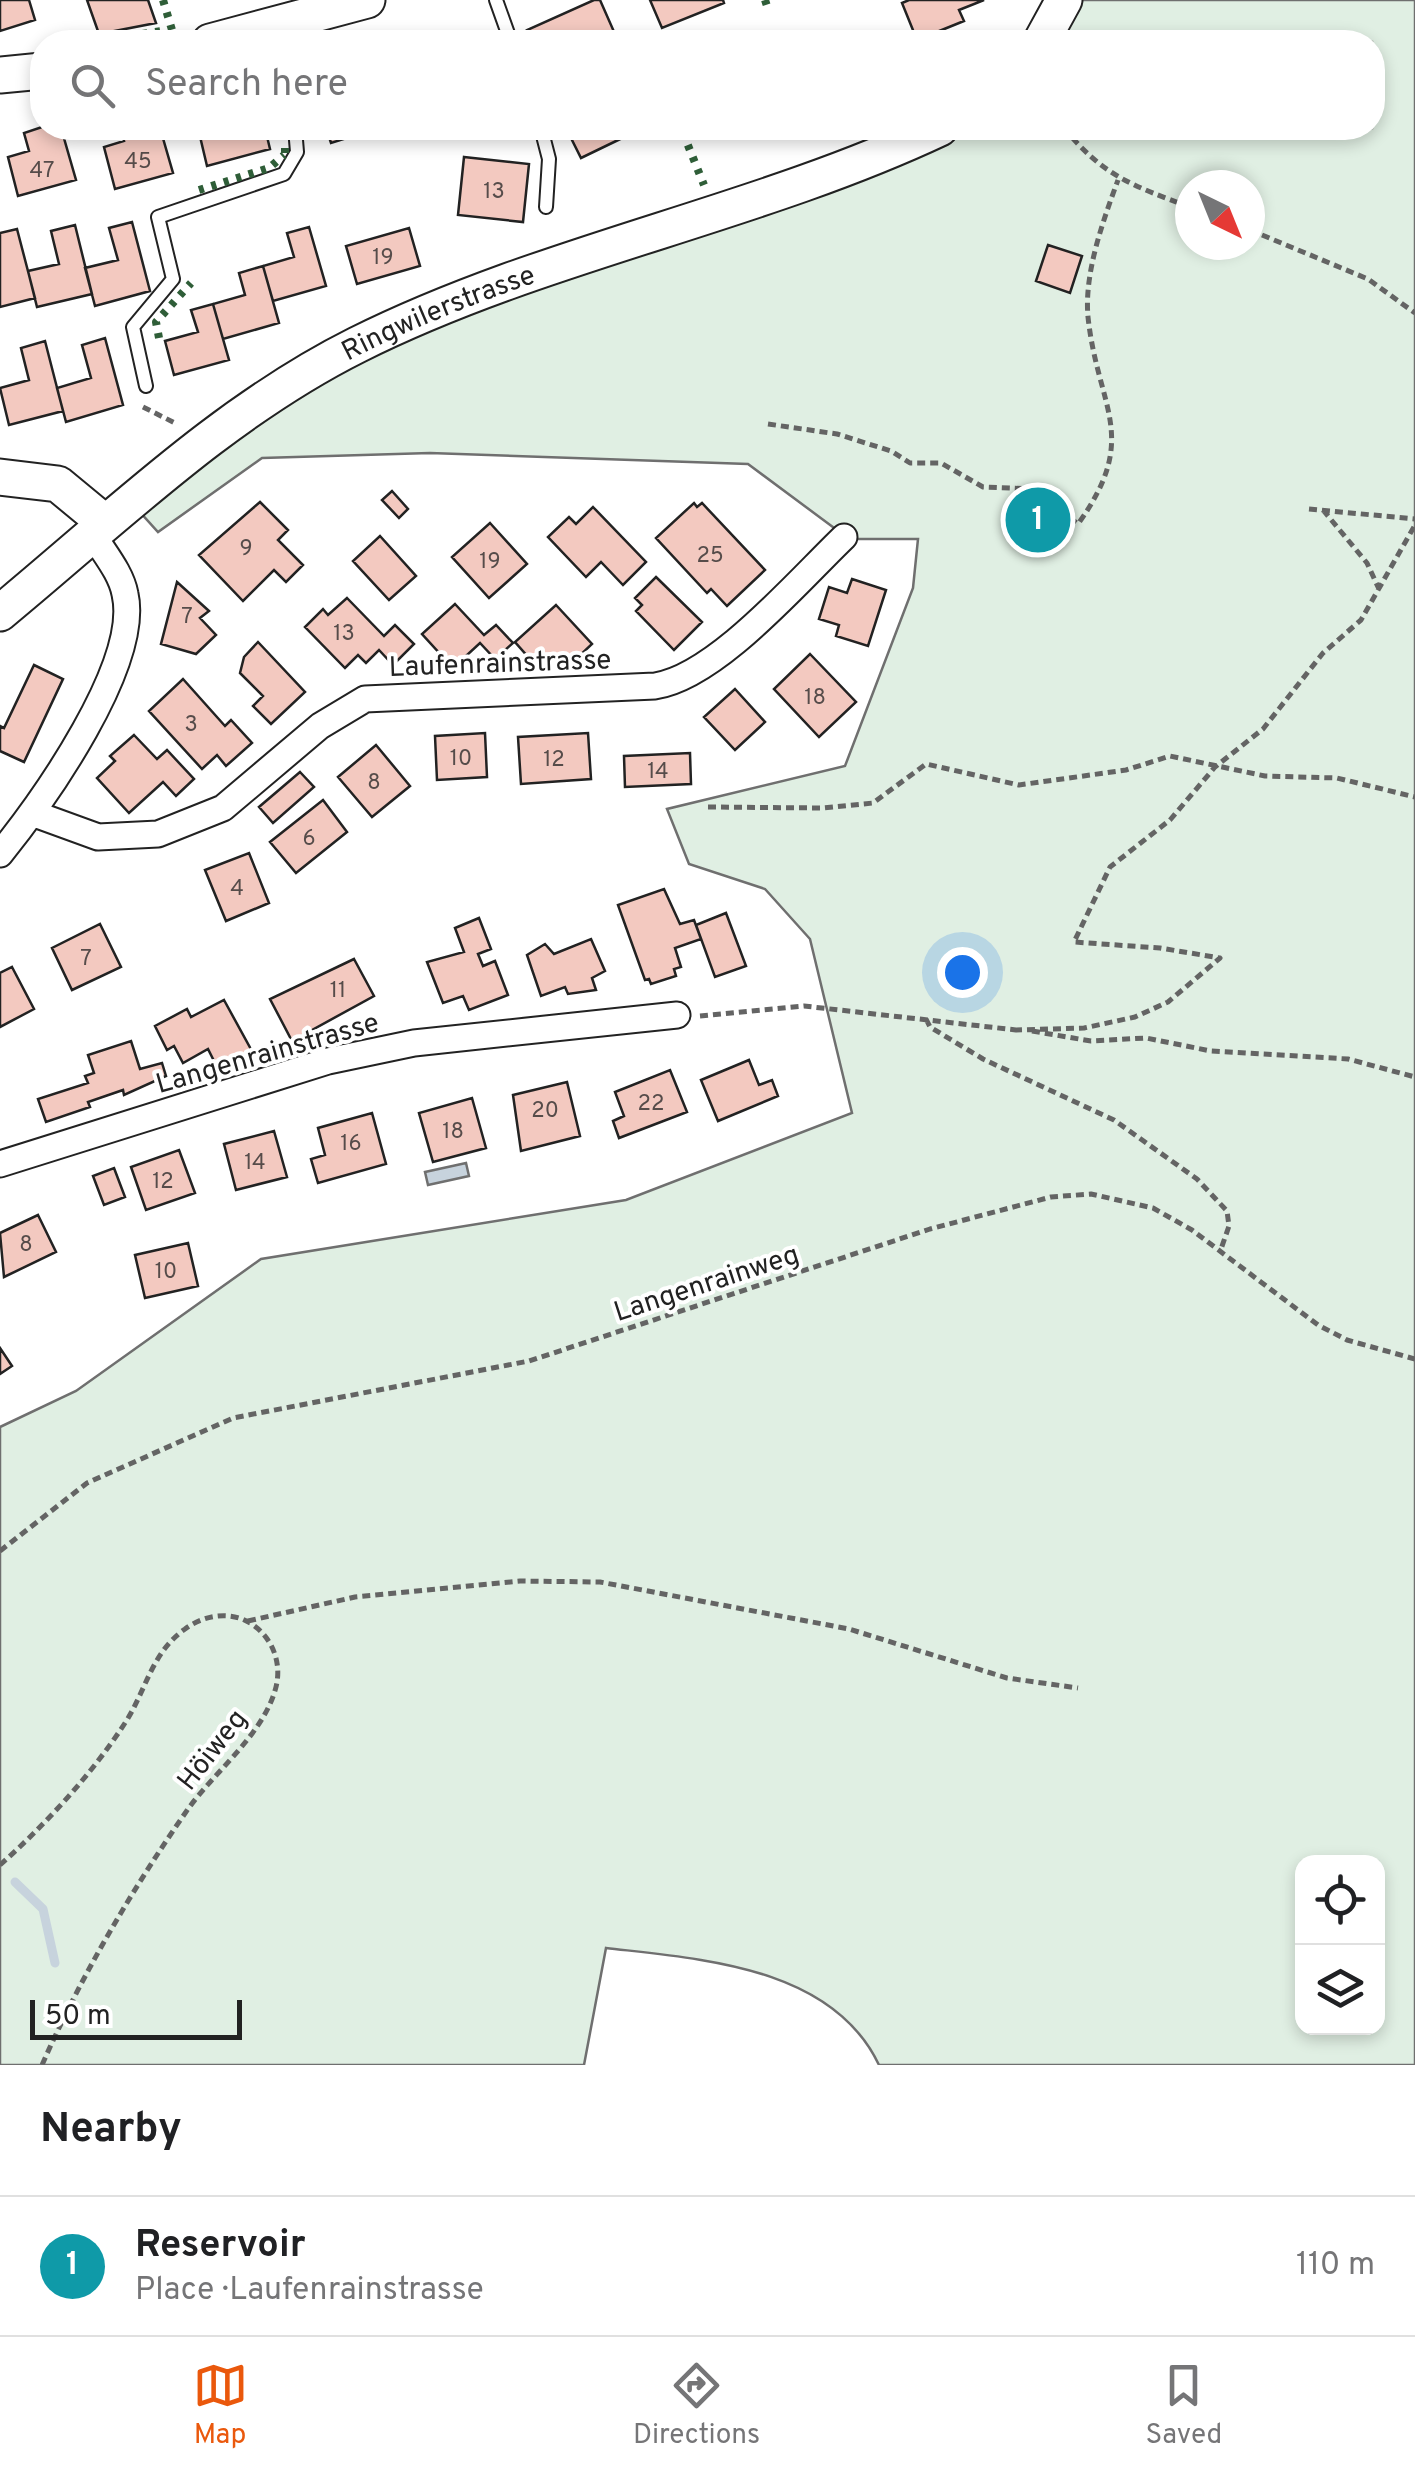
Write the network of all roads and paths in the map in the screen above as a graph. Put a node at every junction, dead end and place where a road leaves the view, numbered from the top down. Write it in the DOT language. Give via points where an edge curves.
graph roads {
  1 [pos="367,0"];
  2 [pos="496,0"];
  3 [pos="1064,0"];
  4 [pos="289,30"];
  5 [pos="507,30"];
  6 [pos="1048,30"];
  7 [pos="30,72"];
  8 [pos="0,75"];
  9 [pos="296,140"];
  10 [pos="544,140"];
  11 [pos="907,140"];
  12 [pos="1074,140"];
  13 [pos="1118,180"];
  14 [pos="1175,202"];
  15 [pos="546,206"];
  16 [pos="1265,236"];
  17 [pos="1415,313"];
  18 [pos="143,391"];
  19 [pos="768,424"];
  20 [pos="184,432"];
  21 [pos="0,477"];
  22 [pos="1308,509"];
  23 [pos="1323,509"];
  24 [pos="1415,522"];
  25 [pos="98,528"];
  26 [pos="844,538"];
  27 [pos="1379,588"];
  28 [pos="0,612"];
  29 [pos="1215,767"];
  30 [pos="1415,797"];
  31 [pos="708,806"];
  32 [pos="32,813"];
  33 [pos="0,854"];
  34 [pos="677,1015"];
  35 [pos="926,1019"];
  36 [pos="1014,1030"];
  37 [pos="1415,1078"];
  38 [pos="0,1164"];
  39 [pos="1220,1252"];
  40 [pos="1415,1359"];
  41 [pos="0,1551"];
  42 [pos="248,1622"];
  43 [pos="1078,1688"];
  44 [pos="0,1865"];
  45 [pos="42,2065"];
  1 -- 4 [label="street"];
  2 -- 5 [label="lane"];
  3 -- 6 [label="street"];
  7 -- 8 [label="street"];
  9 -- 18 [label="lane" via="297,152 284,174 158,217 173,280 134,326"];
  10 -- 15 [label="lane" via="550,167"];
  11 -- 25 [label="street, Ringwilerstrasse" via="381,333 276,393"];
  12 -- 13 [label="path"];
  13 -- 14 [label="path"];
  13 -- 19 [label="path" via="1092,272 1088,315 1112,454 1101,492 1078,524 1033,489 983,487 941,464 910,463 838,434"];
  16 -- 17 [label="path" via="1368,279"];
  18 -- 20 [label="path" via="144,408 172,418"];
  21 -- 25 [label="street" via="58,484"];
  22 -- 23 [label="path"];
  23 -- 24 [label="path"];
  23 -- 27 [label="path"];
  24 -- 27 [label="path"];
  25 -- 28 [label="street, Ringwilerstrasse"];
  25 -- 32 [label="street" via="123,586 125,632 81,737"];
  26 -- 32 [label="street, Laufenrainstrasse" via="718,656 680,680 365,699 320,726 223,808 158,834 98,837"];
  27 -- 29 [label="path" via="1361,620 1324,653 1262,729"];
  29 -- 30 [label="path" via="1337,778"];
  29 -- 31 [label="path" via="1170,756 1126,770 1019,785 926,764 873,803"];
  29 -- 36 [label="path" via="1170,820 1110,867 1074,942 1220,958 1168,1002 1132,1018 1084,1028"];
  32 -- 33 [label="street"];
  34 -- 35 [label="path" via="804,1006"];
  34 -- 38 [label="street, Langenrainstrasse" via="414,1043 342,1058"];
  35 -- 36 [label="path"];
  35 -- 39 [label="path" via="983,1060 1114,1120 1198,1180 1227,1210"];
  36 -- 37 [label="path" via="1091,1041 1155,1038 1210,1051 1302,1053"];
  39 -- 40 [label="path, Langenrainweg" via="1318,1326"];
  39 -- 41 [label="path, Langenrainweg" via="1172,1217 1124,1199 1091,1194 1008,1206 529,1361 233,1418 87,1484"];
  42 -- 43 [label="path" via="355,1597 520,1581 600,1582 849,1629 1008,1678"];
  42 -- 44 [label="path" via="219,1615 173,1639 119,1732"];
  42 -- 45 [label="path, Höiweg" via="276,1655 273,1698 146,1872"];
}
